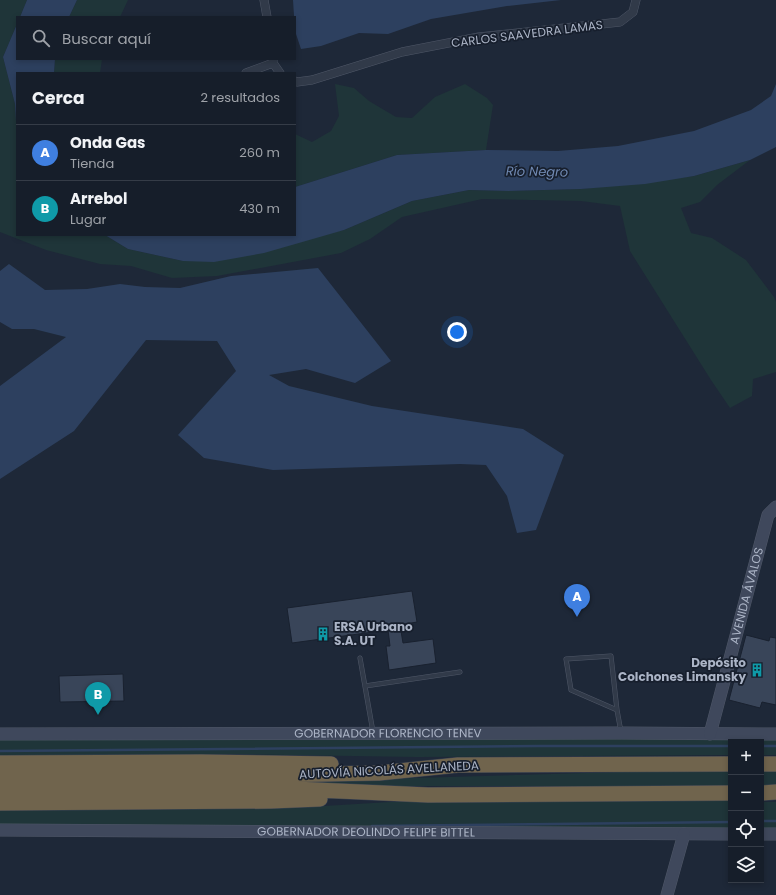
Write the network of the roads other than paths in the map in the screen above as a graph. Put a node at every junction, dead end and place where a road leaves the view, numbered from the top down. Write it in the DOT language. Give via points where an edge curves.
graph roads {
  1 [pos="264,0"];
  2 [pos="636,0"];
  3 [pos="267,16"];
  4 [pos="273,61"];
  5 [pos="248,72"];
  6 [pos="279,72"];
  7 [pos="296,82"];
  8 [pos="776,507"];
  9 [pos="360,658"];
  10 [pos="460,672"];
  11 [pos="365,686"];
  12 [pos="617,710"];
  13 [pos="621,733"];
  14 [pos="0,734"];
  15 [pos="373,734"];
  16 [pos="710,734"];
  17 [pos="776,734"];
  18 [pos="0,763"];
  19 [pos="728,764"];
  20 [pos="764,764"];
  21 [pos="776,764"];
  22 [pos="458,765"];
  23 [pos="0,776"];
  24 [pos="0,788"];
  25 [pos="764,792"];
  26 [pos="776,792"];
  27 [pos="728,793"];
  28 [pos="428,795"];
  29 [pos="0,803"];
  30 [pos="0,830"];
  31 [pos="684,834"];
  32 [pos="728,834"];
  33 [pos="764,834"];
  34 [pos="776,834"];
  35 [pos="667,895"];
  1 -- 3 [label="street"];
  2 -- 7 [label="street, CARLOS SAAVEDRA LAMAS" via="633,12 620,22 480,37 402,52 312,80"];
  4 -- 5 [label="street"];
  4 -- 6 [label="street"];
  8 -- 16 [label="street, AVENIDA ÁVALOS" via="768,515"];
  9 -- 11 [label="lane"];
  10 -- 11 [label="lane"];
  11 -- 15 [label="lane"];
  12 -- 12 [label="lane" via="571,690 566,659 611,656"];
  12 -- 13 [label="lane"];
  13 -- 15 [label="street, GOBERNADOR FLORENCIO TENEV"];
  13 -- 16 [label="street, GOBERNADOR FLORENCIO TENEV"];
  14 -- 15 [label="street, GOBERNADOR FLORENCIO TENEV"];
  16 -- 17 [label="street, GOBERNADOR FLORENCIO TENEV"];
  18 -- 22 [label="highway"];
  19 -- 22 [label="highway, AUTOVÍA NICOLÁS AVELLANEDA"];
  20 -- 21 [label="highway"];
  22 -- 23 [label="highway, AUTOVÍA NICOLÁS AVELLANEDA" via="364,773"];
  24 -- 28 [label="highway, AUTOVÍA NICOLÁS AVELLANEDA" via="272,788"];
  25 -- 26 [label="highway"];
  27 -- 28 [label="highway, AUTOVÍA NICOLÁS AVELLANEDA"];
  28 -- 29 [label="highway" via="271,801"];
  30 -- 31 [label="street, GOBERNADOR DEOLINDO FELIPE BITTEL"];
  31 -- 32 [label="street, GOBERNADOR DEOLINDO FELIPE BITTEL"];
  31 -- 35 [label="street"];
  33 -- 34 [label="street"];
}
